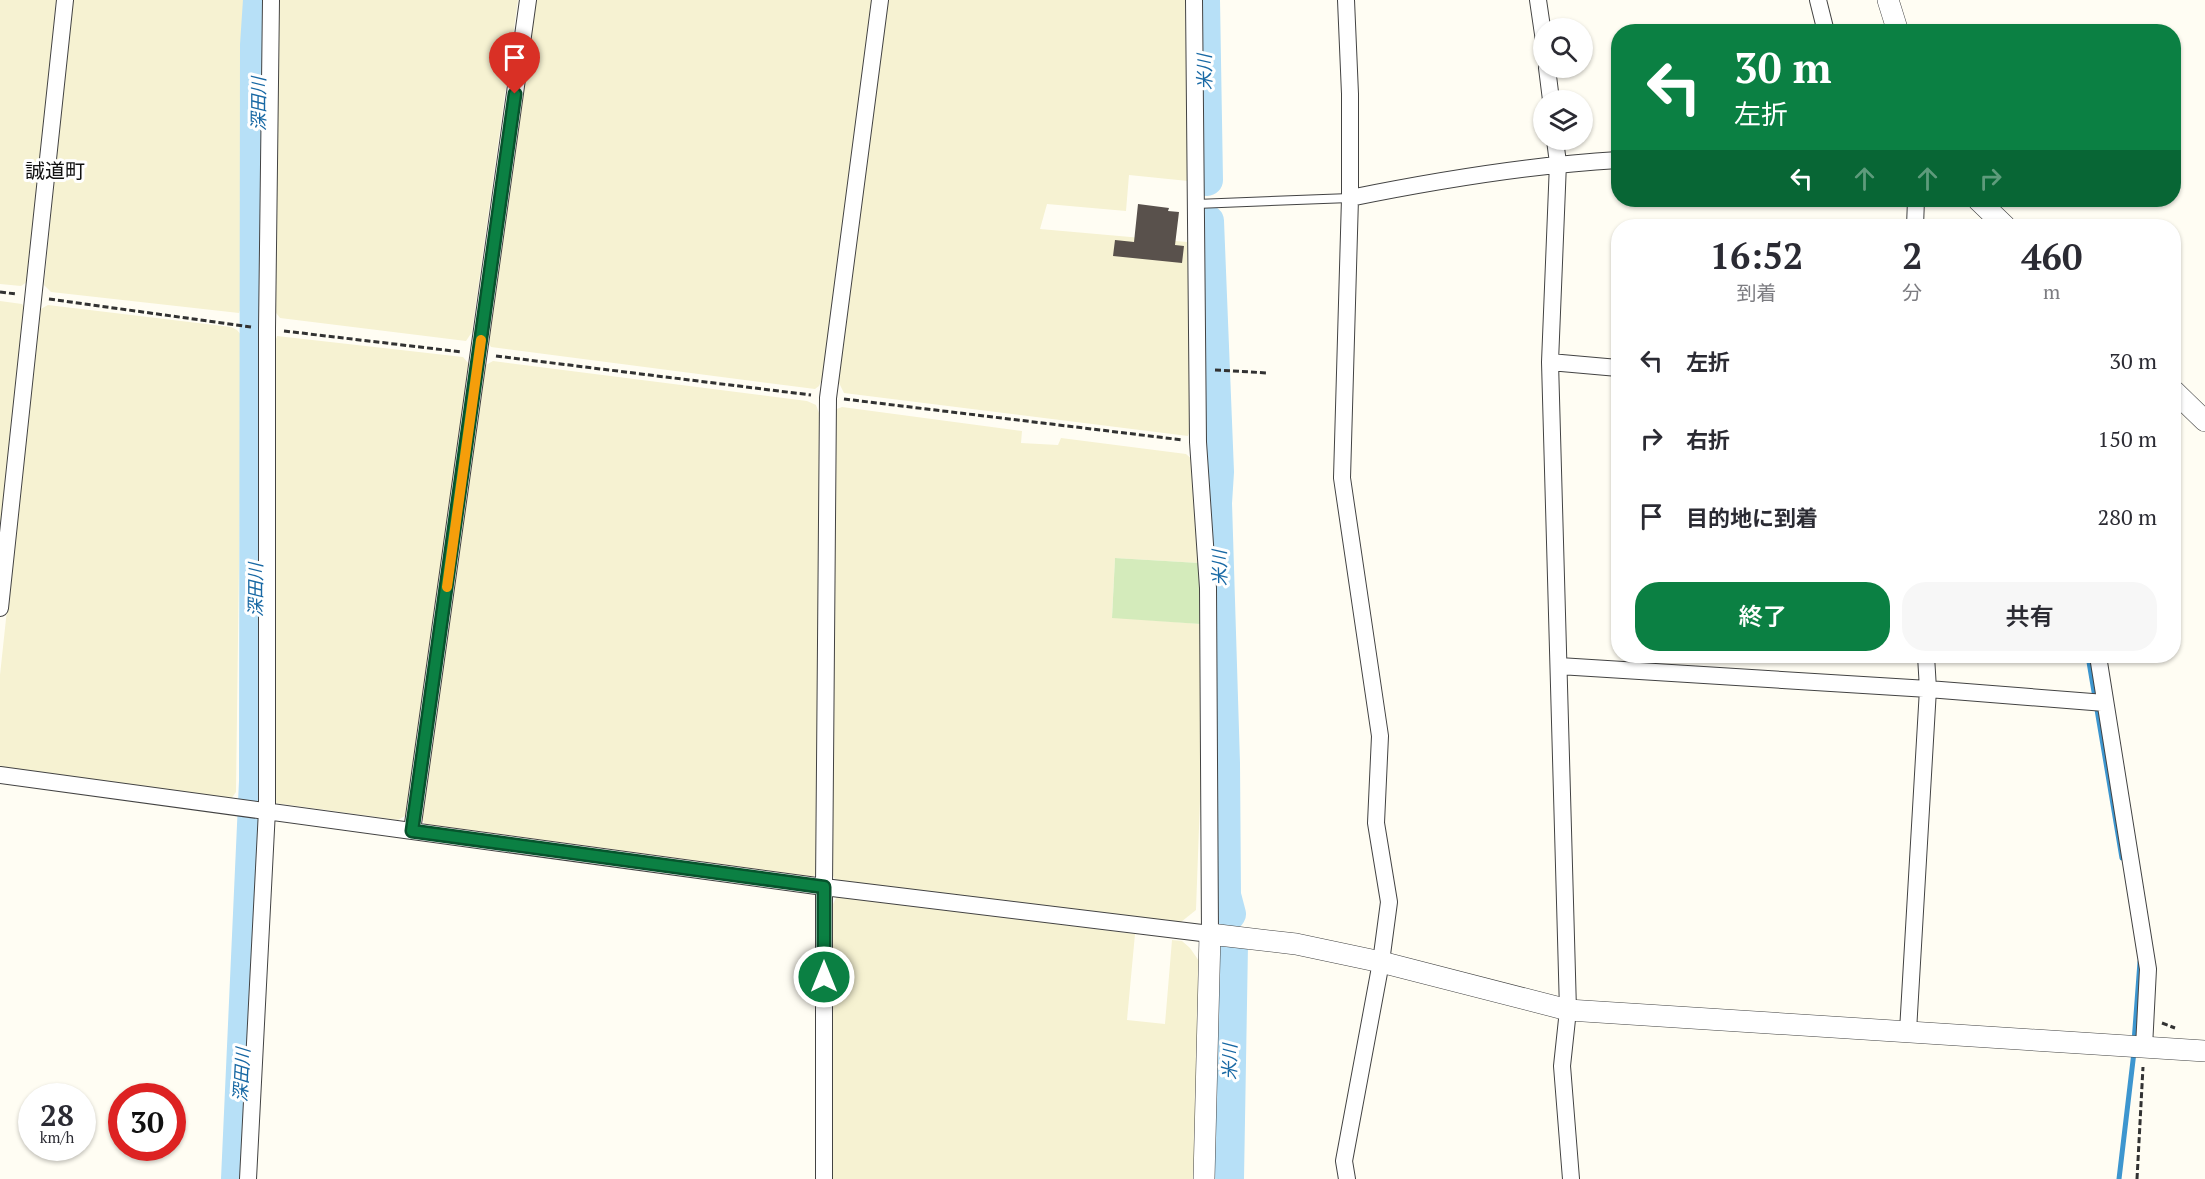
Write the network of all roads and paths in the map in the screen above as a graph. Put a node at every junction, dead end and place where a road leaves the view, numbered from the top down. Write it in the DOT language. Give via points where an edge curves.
graph roads {
  1 [pos="65,0"];
  2 [pos="271,0"];
  3 [pos="528,0"];
  4 [pos="880,0"];
  5 [pos="1194,0"];
  6 [pos="1346,0"];
  7 [pos="1538,0"];
  8 [pos="1818,0"];
  9 [pos="1888,0"];
  10 [pos="1541,18"];
  11 [pos="1824,24"];
  12 [pos="1896,24"];
  13 [pos="1556,150"];
  14 [pos="1611,160"];
  15 [pos="1558,163"];
  16 [pos="1350,198"];
  17 [pos="1196,204"];
  18 [pos="1985,207"];
  19 [pos="1998,219"];
  20 [pos="0,292"];
  21 [pos="33,296"];
  22 [pos="267,329"];
  23 [pos="480,354"];
  24 [pos="1550,362"];
  25 [pos="1611,367"];
  26 [pos="1218,370"];
  27 [pos="1268,373"];
  28 [pos="828,398"];
  29 [pos="2181,398"];
  30 [pos="2205,421"];
  31 [pos="1198,442"];
  32 [pos="0,608"];
  33 [pos="1926,663"];
  34 [pos="2099,663"];
  35 [pos="1559,666"];
  36 [pos="1928,689"];
  37 [pos="2105,704"];
  38 [pos="0,775"];
  39 [pos="267,810"];
  40 [pos="412,831"];
  41 [pos="824,887"];
  42 [pos="1210,934"];
  43 [pos="1381,962"];
  44 [pos="1568,1010"];
  45 [pos="2145,1022"];
  46 [pos="2177,1029"];
  47 [pos="1908,1031"];
  48 [pos="2139,1046"];
  49 [pos="2205,1051"];
  50 [pos="248,1179"];
  51 [pos="824,1179"];
  52 [pos="1204,1179"];
  53 [pos="1347,1179"];
  54 [pos="1571,1179"];
  55 [pos="2137,1179"];
  1 -- 21 [label="street"];
  2 -- 22 [label="street"];
  3 -- 23 [label="street"];
  4 -- 28 [label="street"];
  5 -- 17 [label="street"];
  6 -- 16 [label="street"];
  7 -- 10 [label="street"];
  8 -- 11 [label="street"];
  9 -- 12 [label="street"];
  13 -- 15 [label="street"];
  14 -- 15 [label="street"];
  15 -- 16 [label="street"];
  15 -- 24 [label="street"];
  16 -- 17 [label="lane"];
  16 -- 43 [label="street" via="1342,478 1380,736 1376,823 1389,902"];
  17 -- 31 [label="street"];
  18 -- 19 [label="street"];
  20 -- 21 [label="path"];
  21 -- 22 [label="path"];
  21 -- 32 [label="street"];
  22 -- 23 [label="path"];
  22 -- 39 [label="street"];
  23 -- 28 [label="path"];
  23 -- 40 [label="street"];
  24 -- 25 [label="street"];
  24 -- 35 [label="street"];
  26 -- 27 [label="path"];
  28 -- 31 [label="path"];
  28 -- 41 [label="street"];
  29 -- 30 [label="street"];
  31 -- 42 [label="street" via="1208,588"];
  33 -- 36 [label="street"];
  34 -- 37 [label="street"];
  35 -- 36 [label="street"];
  35 -- 44 [label="street"];
  36 -- 37 [label="street"];
  36 -- 47 [label="street"];
  37 -- 45 [label="street" via="2148,969"];
  38 -- 39 [label="street"];
  39 -- 40 [label="street"];
  39 -- 50 [label="street"];
  40 -- 41 [label="street"];
  41 -- 42 [label="street"];
  41 -- 51 [label="street"];
  42 -- 43 [label="street" via="1296,944"];
  42 -- 52 [label="street"];
  43 -- 44 [label="street"];
  43 -- 53 [label="street" via="1344,1161"];
  44 -- 47 [label="street"];
  44 -- 54 [label="street" via="1562,1066"];
  45 -- 46 [label="path"];
  45 -- 48 [label="street"];
  47 -- 48 [label="street"];
  48 -- 49 [label="street"];
  48 -- 55 [label="path"];
}
